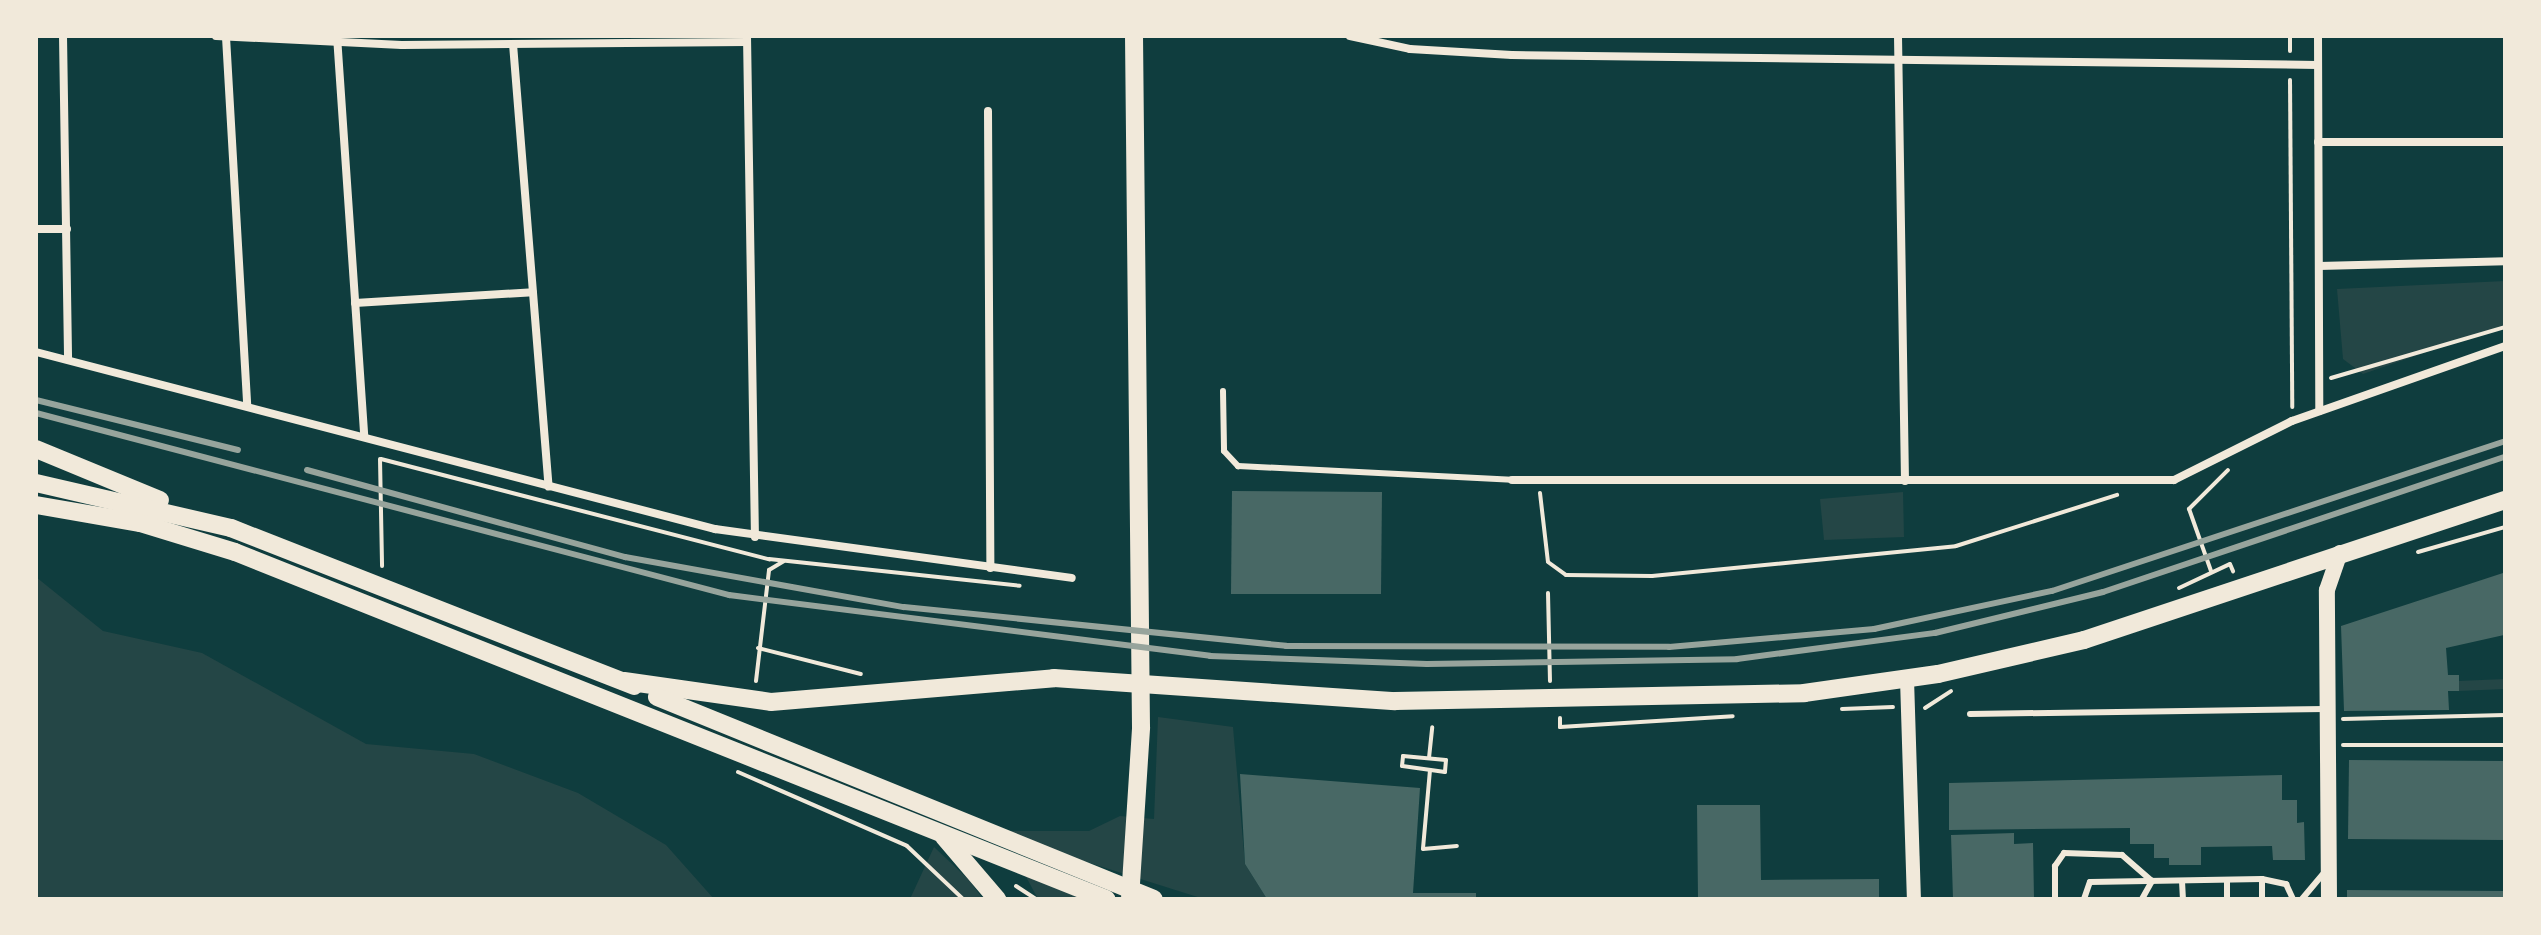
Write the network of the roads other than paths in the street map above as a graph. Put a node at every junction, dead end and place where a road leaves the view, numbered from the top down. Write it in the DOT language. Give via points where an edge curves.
graph roads {
  1 [pos="63,36"];
  2 [pos="216,36"];
  3 [pos="1134,36"];
  4 [pos="1350,36"];
  5 [pos="1898,36"];
  6 [pos="2318,36"];
  7 [pos="226,37"];
  8 [pos="747,39"];
  9 [pos="337,40"];
  10 [pos="402,41"];
  11 [pos="1390,41"];
  12 [pos="513,44"];
  13 [pos="1898,64"];
  14 [pos="2318,65"];
  15 [pos="988,111"];
  16 [pos="2318,142"];
  17 [pos="2505,142"];
  18 [pos="36,229"];
  19 [pos="67,229"];
  20 [pos="2505,261"];
  21 [pos="2319,266"];
  22 [pos="533,292"];
  23 [pos="355,303"];
  24 [pos="2505,346"];
  25 [pos="36,352"];
  26 [pos="68,359"];
  27 [pos="1223,391"];
  28 [pos="247,405"];
  29 [pos="2319,411"];
  30 [pos="364,437"];
  31 [pos="36,449"];
  32 [pos="1512,480"];
  33 [pos="1905,481"];
  34 [pos="36,483"];
  35 [pos="549,487"];
  36 [pos="2505,500"];
  37 [pos="36,505"];
  38 [pos="180,511"];
  39 [pos="755,537"];
  40 [pos="2340,553"];
  41 [pos="990,568"];
  42 [pos="1072,578"];
  43 [pos="1907,679"];
  44 [pos="624,681"];
  45 [pos="1970,714"];
  46 [pos="2328,714"];
  47 [pos="936,830"];
  48 [pos="2329,863"];
  49 [pos="2262,879"];
  50 [pos="2227,880"];
  51 [pos="2152,881"];
  52 [pos="2182,881"];
  53 [pos="997,899"];
  54 [pos="1106,899"];
  55 [pos="1130,899"];
  56 [pos="1154,899"];
  57 [pos="1914,899"];
  58 [pos="2055,899"];
  59 [pos="2084,899"];
  60 [pos="2142,899"];
  61 [pos="2183,899"];
  62 [pos="2227,899"];
  63 [pos="2262,899"];
  64 [pos="2293,899"];
  65 [pos="2302,899"];
  66 [pos="2329,899"];
  1 -- 19 [label="street"];
  2 -- 7 [label="street"];
  3 -- 55 [label="main road" via="1141,727"];
  4 -- 11 [label="street"];
  5 -- 13 [label="street"];
  6 -- 14 [label="street"];
  7 -- 9 [label="street"];
  7 -- 28 [label="street"];
  8 -- 12 [label="street"];
  8 -- 39 [label="street"];
  9 -- 10 [label="street"];
  9 -- 23 [label="street"];
  10 -- 12 [label="street"];
  11 -- 13 [label="street"];
  12 -- 22 [label="street"];
  13 -- 14 [label="street"];
  13 -- 33 [label="street"];
  14 -- 16 [label="street"];
  15 -- 41 [label="street"];
  16 -- 17 [label="street"];
  16 -- 21 [label="street"];
  18 -- 19 [label="street"];
  19 -- 26 [label="street"];
  20 -- 21 [label="street"];
  21 -- 29 [label="street"];
  22 -- 23 [label="street"];
  22 -- 35 [label="street"];
  23 -- 30 [label="street"];
  24 -- 29 [label="street"];
  25 -- 26 [label="street"];
  26 -- 28 [label="street"];
  27 -- 32 [label="lane" via="1224,451 1238,466"];
  28 -- 30 [label="street"];
  29 -- 33 [label="street" via="2192,474 2157,481"];
  30 -- 35 [label="street"];
  31 -- 38 [label="main road" via="122,480"];
  32 -- 33 [label="street"];
  34 -- 38 [label="main road"];
  35 -- 39 [label="street"];
  36 -- 40 [label="main road"];
  37 -- 47 [label="main road" via="140,523 235,552"];
  38 -- 44 [label="main road"];
  39 -- 41 [label="street"];
  40 -- 43 [label="main road" via="2120,630"];
  40 -- 46 [label="main road" via="2327,590"];
  41 -- 42 [label="street"];
  43 -- 44 [label="main road" via="1748,697 1419,701 1054,678 744,701"];
  43 -- 57 [label="street"];
  44 -- 56 [label="main road"];
  45 -- 46 [label="lane"];
  46 -- 48 [label="main road"];
  47 -- 53 [label="main road"];
  47 -- 54 [label="main road"];
  48 -- 65 [label="lane"];
  48 -- 66 [label="main road"];
  49 -- 50 [label="lane"];
  49 -- 63 [label="lane"];
  49 -- 64 [label="lane" via="2286,884"];
  50 -- 52 [label="lane"];
  50 -- 62 [label="lane"];
  51 -- 52 [label="lane"];
  51 -- 58 [label="lane" via="2122,855 2064,853 2055,866"];
  51 -- 59 [label="lane" via="2090,882"];
  51 -- 60 [label="lane"];
  52 -- 61 [label="lane"];
}
